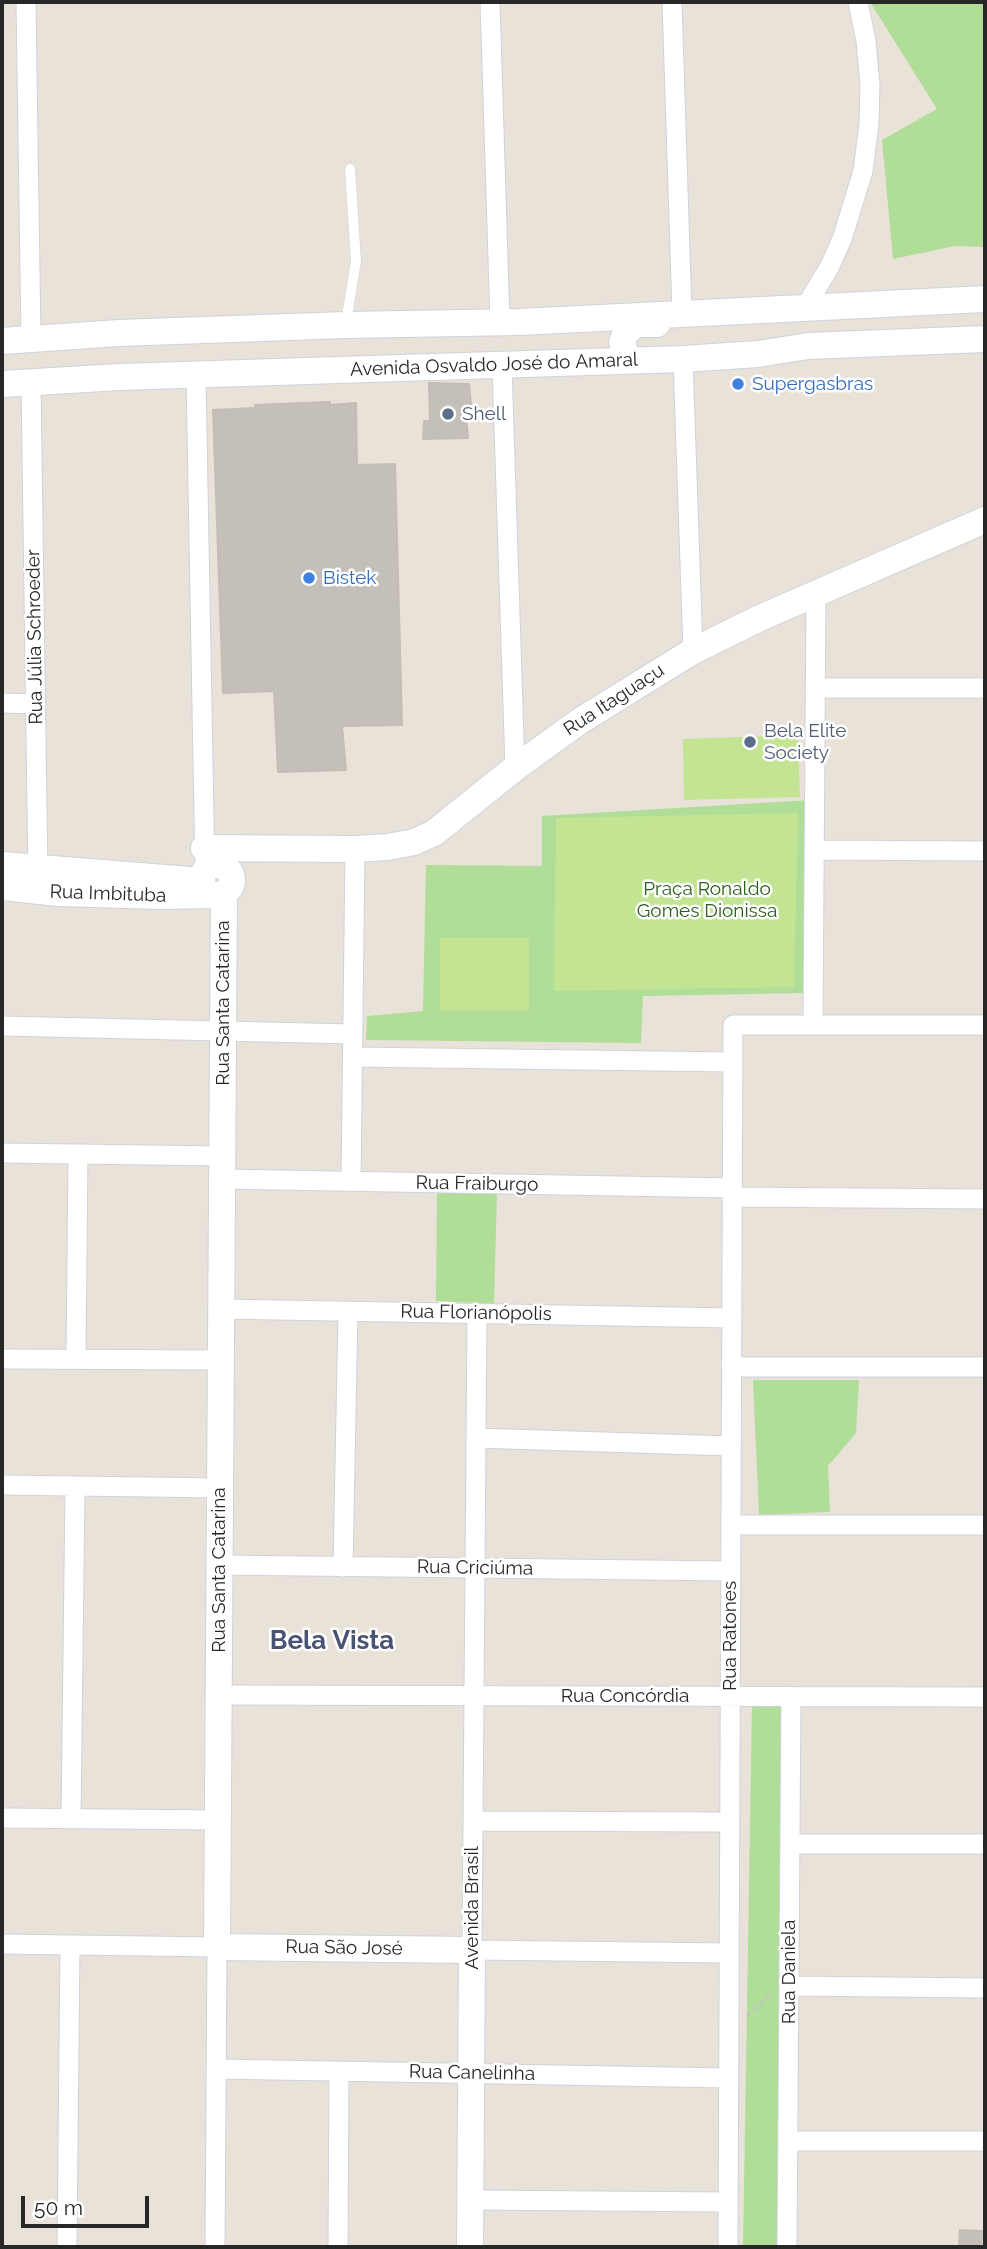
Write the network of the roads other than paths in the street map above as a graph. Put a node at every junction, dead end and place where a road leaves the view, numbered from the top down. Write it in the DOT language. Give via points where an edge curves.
graph roads {
  1 [pos="26,2"];
  2 [pos="490,2"];
  3 [pos="672,2"];
  4 [pos="858,2"];
  5 [pos="350,169"];
  6 [pos="985,299"];
  7 [pos="917,301"];
  8 [pos="804,309"];
  9 [pos="682,313"];
  10 [pos="723,313"];
  11 [pos="500,323"];
  12 [pos="345,325"];
  13 [pos="120,333"];
  14 [pos="985,339"];
  15 [pos="31,340"];
  16 [pos="2,341"];
  17 [pos="808,346"];
  18 [pos="684,359"];
  19 [pos="631,360"];
  20 [pos="502,366"];
  21 [pos="196,376"];
  22 [pos="119,377"];
  23 [pos="31,383"];
  24 [pos="2,384"];
  25 [pos="985,520"];
  26 [pos="816,594"];
  27 [pos="693,651"];
  28 [pos="815,688"];
  29 [pos="985,688"];
  30 [pos="2,704"];
  31 [pos="36,704"];
  32 [pos="515,768"];
  33 [pos="355,849"];
  34 [pos="814,850"];
  35 [pos="985,851"];
  36 [pos="2,864"];
  37 [pos="213,877"];
  38 [pos="38,880"];
  39 [pos="2,887"];
  40 [pos="813,1025"];
  41 [pos="2,1026"];
  42 [pos="985,1026"];
  43 [pos="223,1031"];
  44 [pos="353,1034"];
  45 [pos="352,1057"];
  46 [pos="733,1062"];
  47 [pos="2,1153"];
  48 [pos="78,1154"];
  49 [pos="222,1167"];
  50 [pos="351,1181"];
  51 [pos="732,1192"];
  52 [pos="985,1199"];
  53 [pos="221,1309"];
  54 [pos="348,1311"];
  55 [pos="477,1314"];
  56 [pos="732,1318"];
  57 [pos="2,1359"];
  58 [pos="76,1360"];
  59 [pos="221,1360"];
  60 [pos="732,1367"];
  61 [pos="985,1367"];
  62 [pos="476,1438"];
  63 [pos="731,1446"];
  64 [pos="2,1485"];
  65 [pos="75,1486"];
  66 [pos="220,1488"];
  67 [pos="731,1525"];
  68 [pos="985,1525"];
  69 [pos="219,1565"];
  70 [pos="343,1567"];
  71 [pos="475,1568"];
  72 [pos="730,1571"];
  73 [pos="218,1695"];
  74 [pos="474,1696"];
  75 [pos="730,1696"];
  76 [pos="791,1696"];
  77 [pos="985,1697"];
  78 [pos="2,1818"];
  79 [pos="71,1819"];
  80 [pos="218,1820"];
  81 [pos="473,1821"];
  82 [pos="729,1827"];
  83 [pos="790,1844"];
  84 [pos="985,1844"];
  85 [pos="2,1944"];
  86 [pos="70,1945"];
  87 [pos="217,1947"];
  88 [pos="472,1950"];
  89 [pos="729,1953"];
  90 [pos="789,1982"];
  91 [pos="985,1988"];
  92 [pos="216,2069"];
  93 [pos="339,2071"];
  94 [pos="471,2073"];
  95 [pos="728,2078"];
  96 [pos="788,2141"];
  97 [pos="985,2141"];
  98 [pos="471,2200"];
  99 [pos="728,2202"];
  100 [pos="67,2247"];
  101 [pos="215,2247"];
  102 [pos="338,2247"];
  103 [pos="470,2247"];
  104 [pos="728,2247"];
  105 [pos="787,2247"];
  1 -- 15 [label="street"];
  2 -- 11 [label="street"];
  3 -- 9 [label="street"];
  4 -- 8 [label="street" via="870,85 863,171 842,239"];
  5 -- 12 [label="lane" via="356,261"];
  6 -- 7 [label="main road"];
  7 -- 8 [label="main road"];
  7 -- 17 [label="main road" via="929,323 917,332 849,334"];
  8 -- 10 [label="main road"];
  9 -- 10 [label="main road"];
  9 -- 11 [label="main road"];
  10 -- 19 [label="main road" via="689,323 636,324 622,342"];
  11 -- 12 [label="main road"];
  12 -- 13 [label="main road"];
  13 -- 15 [label="main road"];
  13 -- 22 [label="main road" via="102,360"];
  14 -- 17 [label="main road, Avenida Osvaldo José do Amaral"];
  15 -- 16 [label="main road"];
  17 -- 18 [label="main road, Avenida Osvaldo José do Amaral"];
  18 -- 19 [label="main road, Avenida Osvaldo José do Amaral"];
  18 -- 27 [label="street"];
  19 -- 20 [label="main road, Avenida Osvaldo José do Amaral"];
  20 -- 21 [label="main road, Avenida Osvaldo José do Amaral"];
  20 -- 32 [label="street"];
  21 -- 22 [label="main road, Avenida Osvaldo José do Amaral"];
  21 -- 37 [label="street, Rua Santa Catarina"];
  22 -- 23 [label="main road, Avenida Osvaldo José do Amaral"];
  23 -- 24 [label="main road, Avenida Osvaldo José do Amaral"];
  23 -- 31 [label="street, Rua Júlia Schroeder"];
  25 -- 26 [label="main road, Rua Itaguaçu"];
  26 -- 27 [label="main road, Rua Itaguaçu"];
  26 -- 28 [label="street"];
  27 -- 32 [label="main road, Rua Itaguaçu" via="580,721"];
  28 -- 29 [label="street"];
  28 -- 34 [label="street"];
  30 -- 31 [label="street"];
  31 -- 38 [label="street, Rua Júlia Schroeder"];
  32 -- 33 [label="main road, Rua Itaguaçu" via="434,833 400,845"];
  33 -- 37 [label="main road, Rua Itaguaçu" via="247,848"];
  33 -- 44 [label="street"];
  34 -- 35 [label="street"];
  34 -- 40 [label="street"];
  36 -- 38 [label="main road"];
  37 -- 38 [label="main road"];
  37 -- 43 [label="main road, Rua Santa Catarina"];
  38 -- 39 [label="main road, Rua Imbituba"];
  40 -- 42 [label="street"];
  40 -- 46 [label="street, Rua Ratones" via="733,1024"];
  41 -- 43 [label="street"];
  43 -- 44 [label="street"];
  43 -- 49 [label="main road, Rua Santa Catarina"];
  44 -- 45 [label="street"];
  45 -- 46 [label="street"];
  45 -- 50 [label="street"];
  46 -- 51 [label="street, Rua Ratones"];
  47 -- 48 [label="street, Rua Fraiburgo"];
  48 -- 49 [label="street, Rua Fraiburgo"];
  48 -- 58 [label="street"];
  49 -- 50 [label="street, Rua Fraiburgo"];
  49 -- 53 [label="main road, Rua Santa Catarina"];
  50 -- 51 [label="street, Rua Fraiburgo"];
  51 -- 52 [label="street, Rua Fraiburgo"];
  51 -- 56 [label="street, Rua Ratones"];
  53 -- 54 [label="street, Rua Florianópolis"];
  53 -- 59 [label="main road, Rua Santa Catarina"];
  54 -- 55 [label="street, Rua Florianópolis"];
  54 -- 70 [label="street"];
  55 -- 56 [label="street, Rua Florianópolis"];
  55 -- 62 [label="street, Avenida Brasil"];
  56 -- 60 [label="street, Rua Ratones"];
  57 -- 58 [label="street"];
  58 -- 59 [label="street"];
  59 -- 66 [label="main road, Rua Santa Catarina"];
  60 -- 61 [label="street"];
  60 -- 63 [label="street, Rua Ratones"];
  62 -- 63 [label="street"];
  62 -- 71 [label="street, Avenida Brasil"];
  63 -- 67 [label="street, Rua Ratones"];
  64 -- 65 [label="street"];
  65 -- 66 [label="street"];
  65 -- 79 [label="street"];
  66 -- 69 [label="main road, Rua Santa Catarina"];
  67 -- 68 [label="street"];
  67 -- 72 [label="street, Rua Ratones"];
  69 -- 70 [label="street, Rua Criciúma"];
  69 -- 73 [label="main road, Rua Santa Catarina"];
  70 -- 71 [label="street, Rua Criciúma"];
  71 -- 72 [label="street, Rua Criciúma"];
  71 -- 74 [label="street, Avenida Brasil"];
  72 -- 75 [label="street, Rua Ratones"];
  73 -- 74 [label="street, Rua Concórdia"];
  73 -- 80 [label="main road, Rua Santa Catarina"];
  74 -- 75 [label="street, Rua Concórdia"];
  74 -- 81 [label="street, Avenida Brasil"];
  75 -- 76 [label="street, Rua Concórdia"];
  75 -- 82 [label="street, Rua Ratones"];
  76 -- 77 [label="street, Rua Concórdia"];
  76 -- 83 [label="street, Rua Daniela"];
  78 -- 79 [label="street"];
  79 -- 80 [label="street"];
  80 -- 87 [label="main road, Rua Santa Catarina"];
  81 -- 82 [label="street" via="722,1822"];
  81 -- 88 [label="street, Avenida Brasil"];
  82 -- 89 [label="street, Rua Ratones"];
  83 -- 84 [label="street"];
  83 -- 90 [label="street, Rua Daniela"];
  85 -- 86 [label="street"];
  86 -- 87 [label="street"];
  86 -- 100 [label="street"];
  87 -- 88 [label="main road, Rua São José"];
  87 -- 92 [label="street, Rua Santa Catarina"];
  88 -- 89 [label="street"];
  88 -- 94 [label="main road, Avenida Brasil"];
  89 -- 95 [label="street, Rua Ratones"];
  90 -- 91 [label="street"];
  90 -- 96 [label="street, Rua Daniela"];
  92 -- 93 [label="street, Rua Canelinha"];
  92 -- 101 [label="street, Rua Santa Catarina"];
  93 -- 94 [label="street, Rua Canelinha"];
  93 -- 102 [label="street"];
  94 -- 95 [label="street, Rua Canelinha"];
  94 -- 98 [label="main road, Avenida Brasil"];
  95 -- 99 [label="street, Rua Ratones"];
  96 -- 97 [label="street"];
  96 -- 105 [label="street, Rua Daniela"];
  98 -- 99 [label="street"];
  98 -- 103 [label="main road, Avenida Brasil"];
  99 -- 104 [label="street, Rua Ratones"];
}
